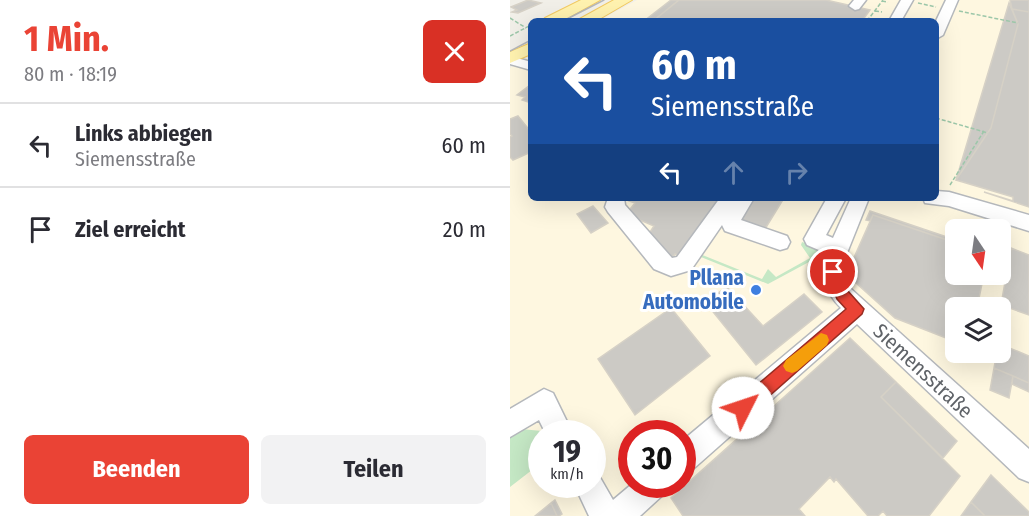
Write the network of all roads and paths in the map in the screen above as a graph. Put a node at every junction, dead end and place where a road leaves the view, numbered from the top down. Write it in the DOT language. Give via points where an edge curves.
graph roads {
  1 [pos="593,0"];
  2 [pos="625,0"];
  3 [pos="907,0"];
  4 [pos="952,0"];
  5 [pos="882,1"];
  6 [pos="888,3"];
  7 [pos="875,11"];
  8 [pos="882,12"];
  9 [pos="510,18"];
  10 [pos="556,18"];
  11 [pos="590,18"];
  12 [pos="870,18"];
  13 [pos="897,18"];
  14 [pos="939,28"];
  15 [pos="510,36"];
  16 [pos="510,41"];
  17 [pos="523,47"];
  18 [pos="939,119"];
  19 [pos="984,131"];
  20 [pos="988,133"];
  21 [pos="942,192"];
  22 [pos="616,201"];
  23 [pos="728,201"];
  24 [pos="744,201"];
  25 [pos="836,201"];
  26 [pos="858,201"];
  27 [pos="1029,223"];
  28 [pos="780,242"];
  29 [pos="825,244"];
  30 [pos="856,309"];
  31 [pos="554,420"];
  32 [pos="510,424"];
  33 [pos="696,448"];
  34 [pos="1029,468"];
  35 [pos="595,498"];
  36 [pos="638,498"];
  37 [pos="605,516"];
  38 [pos="617,516"];
  1 -- 10 [label="main road"];
  2 -- 11 [label="main road"];
  3 -- 13 [label="street"];
  4 -- 14 [label="street"];
  5 -- 6 [label="path"];
  5 -- 7 [label="path"];
  7 -- 8 [label="path"];
  7 -- 12 [label="path"];
  9 -- 17 [label="path"];
  15 -- 17 [label="path"];
  16 -- 17 [label="main road"];
  18 -- 19 [label="path"];
  19 -- 20 [label="path"];
  19 -- 21 [label="path"];
  21 -- 27 [label="street"];
  22 -- 23 [label="street" via="615,207 661,263 671,267 684,264"];
  24 -- 28 [label="street" via="730,221 732,225"];
  25 -- 29 [label="street"];
  26 -- 29 [label="street, Siemensstraße"];
  29 -- 30 [label="street, Siemensstraße" via="842,295"];
  30 -- 33 [label="street"];
  30 -- 34 [label="street, Siemensstraße"];
  31 -- 32 [label="street" via="544,402"];
  35 -- 37 [label="street"];
  36 -- 38 [label="street"];
}
